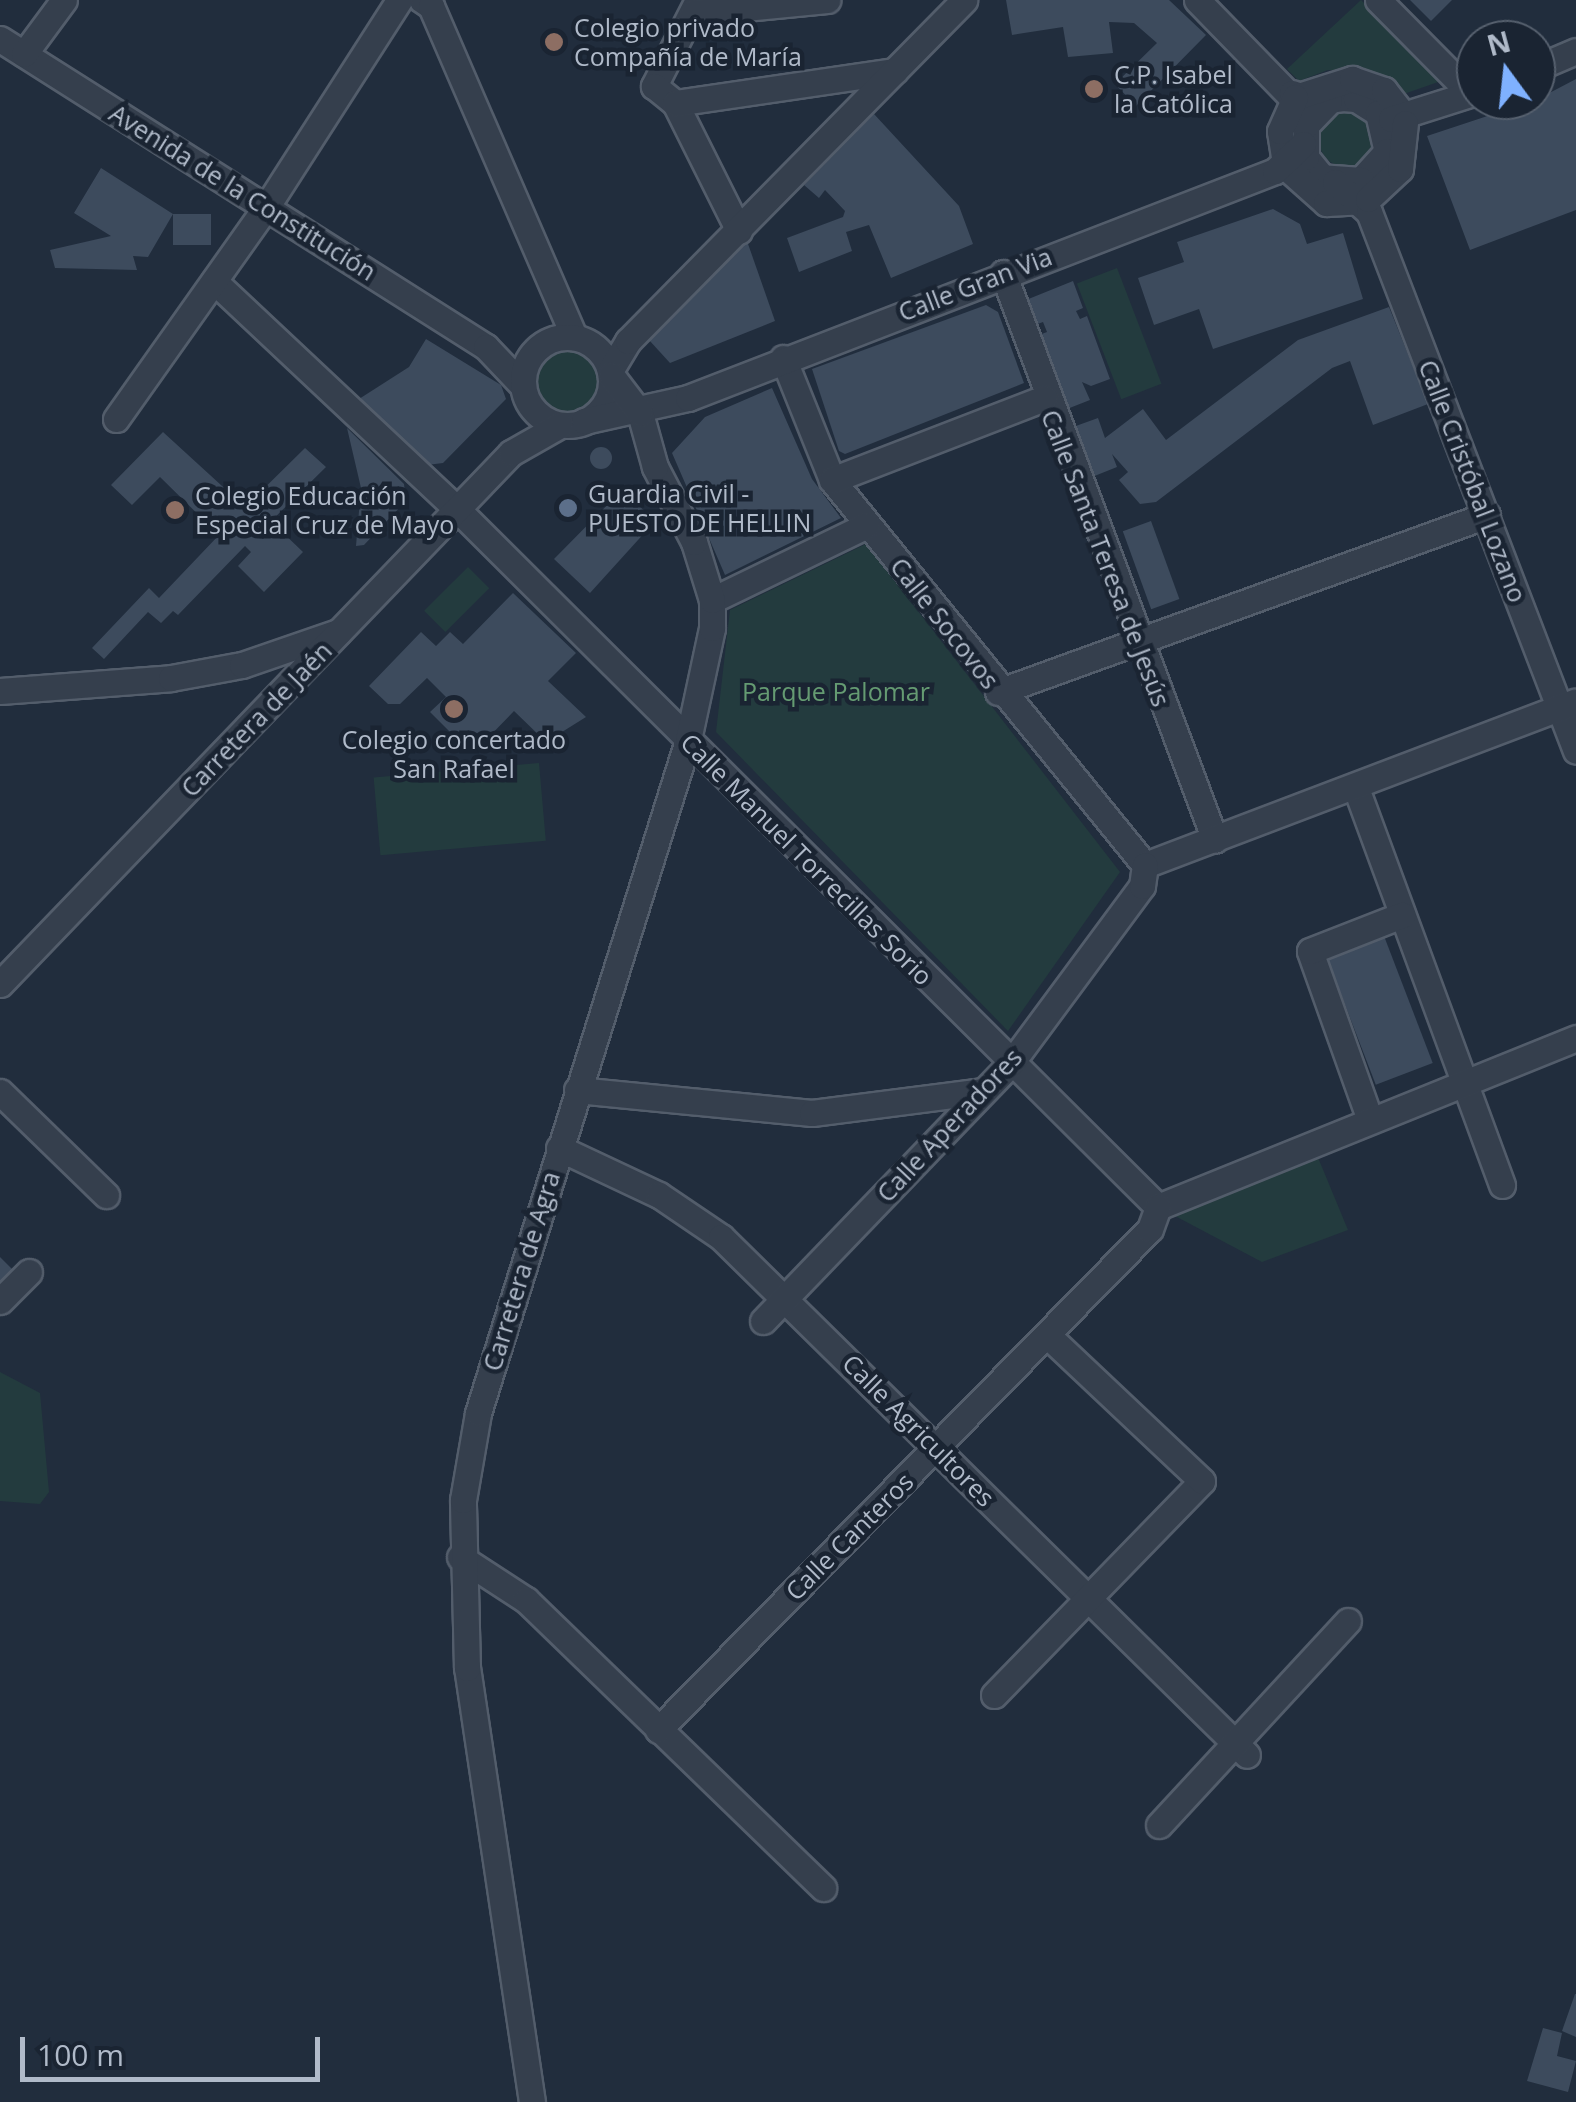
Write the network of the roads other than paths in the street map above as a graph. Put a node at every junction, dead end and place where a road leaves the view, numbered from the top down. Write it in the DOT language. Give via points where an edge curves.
graph roads {
  1 [pos="64,0"];
  2 [pos="399,0"];
  3 [pos="422,0"];
  4 [pos="826,0"];
  5 [pos="964,0"];
  6 [pos="1197,0"];
  7 [pos="1378,0"];
  8 [pos="696,6"];
  9 [pos="0,39"];
  10 [pos="24,54"];
  11 [pos="895,70"];
  12 [pos="1456,76"];
  13 [pos="1295,95"];
  14 [pos="1329,101"];
  15 [pos="1456,101"];
  16 [pos="675,102"];
  17 [pos="1403,125"];
  18 [pos="1304,134"];
  19 [pos="1283,168"];
  20 [pos="1373,174"];
  21 [pos="1326,178"];
  22 [pos="1366,204"];
  23 [pos="267,206"];
  24 [pos="739,231"];
  25 [pos="1003,273"];
  26 [pos="214,281"];
  27 [pos="556,300"];
  28 [pos="486,346"];
  29 [pos="538,350"];
  30 [pos="783,358"];
  31 [pos="602,364"];
  32 [pos="528,398"];
  33 [pos="1046,398"];
  34 [pos="683,400"];
  35 [pos="640,413"];
  36 [pos="116,420"];
  37 [pos="580,422"];
  38 [pos="511,453"];
  39 [pos="655,467"];
  40 [pos="832,480"];
  41 [pos="458,510"];
  42 [pos="1487,514"];
  43 [pos="867,526"];
  44 [pos="712,600"];
  45 [pos="342,630"];
  46 [pos="1138,641"];
  47 [pos="0,692"];
  48 [pos="998,692"];
  49 [pos="1568,705"];
  50 [pos="688,740"];
  51 [pos="1576,751"];
  52 [pos="1356,788"];
  53 [pos="1215,840"];
  54 [pos="1145,864"];
  55 [pos="1402,915"];
  56 [pos="0,984"];
  57 [pos="1576,1038"];
  58 [pos="1011,1063"];
  59 [pos="1460,1080"];
  60 [pos="577,1090"];
  61 [pos="0,1092"];
  62 [pos="984,1092"];
  63 [pos="1370,1117"];
  64 [pos="559,1148"];
  65 [pos="1502,1185"];
  66 [pos="106,1195"];
  67 [pos="1158,1208"];
  68 [pos="29,1272"];
  69 [pos="785,1298"];
  70 [pos="0,1302"];
  71 [pos="763,1321"];
  72 [pos="1047,1335"];
  73 [pos="936,1449"];
  74 [pos="460,1557"];
  75 [pos="1089,1597"];
  76 [pos="1348,1621"];
  77 [pos="994,1695"];
  78 [pos="658,1730"];
  79 [pos="1242,1750"];
  80 [pos="1159,1826"];
  81 [pos="823,1888"];
  82 [pos="532,2102"];
  1 -- 10 [label="street"];
  2 -- 23 [label="street"];
  3 -- 27 [label="street, Carretera de Agra" via="431,6"];
  4 -- 8 [label="street"];
  5 -- 11 [label="street"];
  6 -- 13 [label="street"];
  7 -- 12 [label="street"];
  8 -- 16 [label="street" via="654,86"];
  9 -- 10 [label="street, Avenida de la Constitución"];
  10 -- 23 [label="street, Avenida de la Constitución"];
  11 -- 16 [label="street"];
  11 -- 24 [label="street"];
  13 -- 14 [label="street"];
  13 -- 17 [label="street" via="1352,80 1384,90"];
  13 -- 18 [label="street"];
  13 -- 19 [label="street" via="1280,132"];
  14 -- 17 [label="street" via="1356,99"];
  14 -- 18 [label="street"];
  15 -- 17 [label="street"];
  16 -- 24 [label="street"];
  17 -- 20 [label="street"];
  17 -- 22 [label="street" via="1400,169"];
  18 -- 19 [label="street"];
  18 -- 21 [label="street"];
  19 -- 21 [label="street"];
  19 -- 22 [label="street" via="1326,203"];
  19 -- 25 [label="street, Calle Gran Via"];
  20 -- 21 [label="street"];
  20 -- 22 [label="street"];
  21 -- 22 [label="street"];
  22 -- 42 [label="street, Calle Cristóbal Lozano"];
  23 -- 26 [label="street"];
  23 -- 28 [label="street, Avenida de la Constitución"];
  24 -- 31 [label="street"];
  25 -- 30 [label="street, Calle Gran Via"];
  25 -- 33 [label="street, Calle Santa Teresa de Jesús"];
  26 -- 36 [label="street"];
  26 -- 41 [label="street, Calle Manuel Torrecillas Sorio"];
  27 -- 29 [label="street, Carretera de Jaén"];
  27 -- 31 [label="street, Carretera de Agra"];
  28 -- 29 [label="street, Avenida de la Constitución"];
  28 -- 32 [label="street, Avenida de la Constitución"];
  29 -- 31 [label="street"];
  29 -- 32 [label="street, Carretera de Jaén"];
  30 -- 34 [label="street, Calle Gran Via"];
  30 -- 40 [label="street, Calle Socovos"];
  31 -- 34 [label="street"];
  31 -- 35 [label="street, Carretera de Agra"];
  31 -- 37 [label="street" via="600,410"];
  32 -- 37 [label="street, Avenida de la Constitución"];
  32 -- 38 [label="street, Carretera de Jaén"];
  33 -- 40 [label="street"];
  33 -- 46 [label="street, Calle Santa Teresa de Jesús"];
  34 -- 35 [label="street, Calle Gran Via"];
  34 -- 39 [label="street" via="667,423"];
  35 -- 37 [label="street, Calle Gran Via"];
  35 -- 39 [label="street, Carretera de Agra"];
  37 -- 38 [label="street, Carretera de Jaén"];
  37 -- 39 [label="street, Carretera de Agra" via="624,435"];
  38 -- 41 [label="street, Carretera de Jaén"];
  39 -- 44 [label="street, Carretera de Agra" via="694,542"];
  40 -- 43 [label="street, Calle Socovos"];
  41 -- 45 [label="street, Carretera de Jaén"];
  41 -- 50 [label="street, Calle Manuel Torrecillas Sorio"];
  42 -- 46 [label="street"];
  42 -- 49 [label="street, Calle Cristóbal Lozano"];
  43 -- 44 [label="street"];
  43 -- 48 [label="street, Calle Socovos"];
  44 -- 50 [label="street, Carretera de Agra" via="707,667"];
  45 -- 47 [label="street" via="242,665 171,678"];
  45 -- 56 [label="street, Carretera de Jaén"];
  46 -- 48 [label="street"];
  46 -- 53 [label="street, Calle Santa Teresa de Jesús"];
  48 -- 54 [label="street, Calle Socovos"];
  49 -- 51 [label="street, Calle Cristóbal Lozano"];
  49 -- 52 [label="street"];
  50 -- 58 [label="street, Calle Manuel Torrecillas Sorio"];
  50 -- 60 [label="street, Carretera de Agra"];
  52 -- 53 [label="street"];
  52 -- 55 [label="street"];
  53 -- 54 [label="street"];
  54 -- 58 [label="street, Calle Aperadores" via="1142,886"];
  55 -- 59 [label="street"];
  55 -- 63 [label="street" via="1310,950"];
  57 -- 59 [label="street"];
  58 -- 62 [label="street, Calle Aperadores"];
  58 -- 67 [label="street, Calle Manuel Torrecillas Sorio"];
  59 -- 63 [label="street"];
  59 -- 65 [label="street"];
  60 -- 62 [label="street" via="812,1112"];
  60 -- 64 [label="street, Carretera de Agra"];
  61 -- 66 [label="street"];
  62 -- 69 [label="street, Calle Aperadores"];
  63 -- 67 [label="street"];
  64 -- 69 [label="street, Calle Agricultores" via="659,1195 706,1226"];
  64 -- 74 [label="street, Carretera de Agra" via="478,1414"];
  67 -- 72 [label="street, Calle Canteros" via="1150,1229"];
  68 -- 70 [label="street"];
  69 -- 71 [label="street, Calle Aperadores"];
  69 -- 73 [label="street, Calle Agricultores"];
  72 -- 73 [label="street, Calle Canteros"];
  72 -- 75 [label="street" via="1202,1482"];
  73 -- 75 [label="street, Calle Agricultores"];
  73 -- 78 [label="street, Calle Canteros"];
  74 -- 78 [label="street" via="526,1600"];
  74 -- 82 [label="street, Carretera de Agra" via="467,1668"];
  75 -- 77 [label="street"];
  75 -- 79 [label="street, Calle Agricultores"];
  76 -- 79 [label="street"];
  78 -- 81 [label="street"];
  79 -- 80 [label="street"];
}
